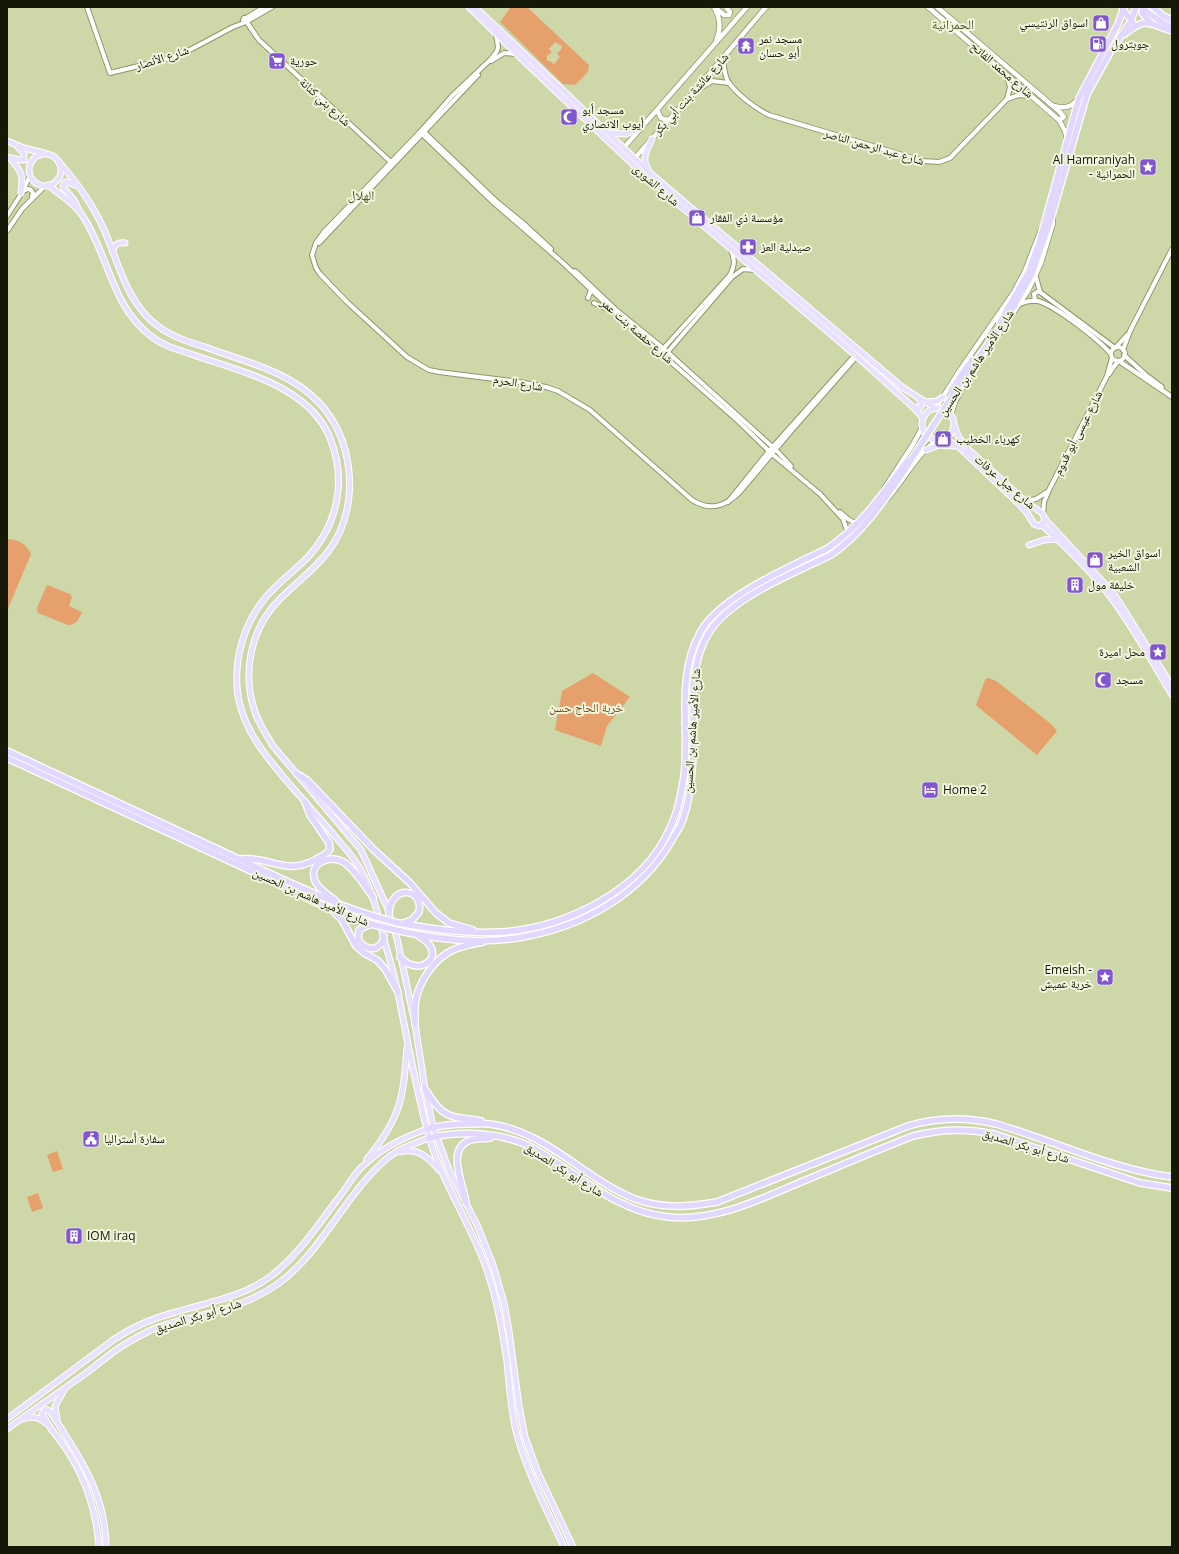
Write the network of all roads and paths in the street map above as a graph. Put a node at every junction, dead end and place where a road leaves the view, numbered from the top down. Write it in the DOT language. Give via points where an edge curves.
graph roads {
  1 [pos="87,7"];
  2 [pos="272,7"];
  3 [pos="469,7"];
  4 [pos="475,7"];
  5 [pos="715,7"];
  6 [pos="726,7"];
  7 [pos="747,7"];
  8 [pos="766,7"];
  9 [pos="928,7"];
  10 [pos="937,7"];
  11 [pos="1136,7"];
  12 [pos="265,8"];
  13 [pos="1123,8"];
  14 [pos="1146,8"];
  15 [pos="1154,9"];
  16 [pos="245,20"];
  17 [pos="1172,20"];
  18 [pos="1133,23"];
  19 [pos="1118,24"];
  20 [pos="1152,25"];
  21 [pos="1172,27"];
  22 [pos="1125,30"];
  23 [pos="1172,31"];
  24 [pos="496,34"];
  25 [pos="1121,36"];
  26 [pos="713,47"];
  27 [pos="516,54"];
  28 [pos="723,58"];
  29 [pos="1007,75"];
  30 [pos="729,83"];
  31 [pos="693,93"];
  32 [pos="1030,96"];
  33 [pos="1079,98"];
  34 [pos="1007,99"];
  35 [pos="1053,106"];
  36 [pos="657,110"];
  37 [pos="668,120"];
  38 [pos="1059,120"];
  39 [pos="642,126"];
  40 [pos="422,132"];
  41 [pos="607,133"];
  42 [pos="652,139"];
  43 [pos="1067,139"];
  44 [pos="7,141"];
  45 [pos="17,145"];
  46 [pos="624,148"];
  47 [pos="620,152"];
  48 [pos="46,154"];
  49 [pos="8,157"];
  50 [pos="632,160"];
  51 [pos="58,162"];
  52 [pos="392,163"];
  53 [pos="650,173"];
  54 [pos="29,174"];
  55 [pos="46,185"];
  56 [pos="77,186"];
  57 [pos="22,192"];
  58 [pos="32,198"];
  59 [pos="78,210"];
  60 [pos="1052,215"];
  61 [pos="7,216"];
  62 [pos="1044,223"];
  63 [pos="7,231"];
  64 [pos="125,243"];
  65 [pos="1172,249"];
  66 [pos="731,250"];
  67 [pos="113,252"];
  68 [pos="756,270"];
  69 [pos="1036,277"];
  70 [pos="591,290"];
  71 [pos="1040,292"];
  72 [pos="588,298"];
  73 [pos="1035,301"];
  74 [pos="594,303"];
  75 [pos="1020,304"];
  76 [pos="616,314"];
  77 [pos="1130,331"];
  78 [pos="1116,348"];
  79 [pos="662,350"];
  80 [pos="1124,353"];
  81 [pos="666,354"];
  82 [pos="856,356"];
  83 [pos="1111,356"];
  84 [pos="1119,361"];
  85 [pos="964,375"];
  86 [pos="1107,376"];
  87 [pos="947,391"];
  88 [pos="943,396"];
  89 [pos="1172,396"];
  90 [pos="922,401"];
  91 [pos="955,402"];
  92 [pos="913,407"];
  93 [pos="936,408"];
  94 [pos="951,415"];
  95 [pos="923,418"];
  96 [pos="954,425"];
  97 [pos="922,428"];
  98 [pos="960,438"];
  99 [pos="937,440"];
  100 [pos="944,440"];
  101 [pos="956,445"];
  102 [pos="912,446"];
  103 [pos="772,451"];
  104 [pos="924,451"];
  105 [pos="900,473"];
  106 [pos="1048,490"];
  107 [pos="879,498"];
  108 [pos="1025,501"];
  109 [pos="883,503"];
  110 [pos="1044,517"];
  111 [pos="857,524"];
  112 [pos="1042,525"];
  113 [pos="848,533"];
  114 [pos="1058,539"];
  115 [pos="1030,545"];
  116 [pos="1172,686"];
  117 [pos="1172,694"];
  118 [pos="7,751"];
  119 [pos="7,758"];
  120 [pos="297,774"];
  121 [pos="305,802"];
  122 [pos="240,859"];
  123 [pos="373,897"];
  124 [pos="341,905"];
  125 [pos="330,908"];
  126 [pos="389,913"];
  127 [pos="400,923"];
  128 [pos="374,924"];
  129 [pos="485,932"];
  130 [pos="416,935"];
  131 [pos="384,936"];
  132 [pos="491,940"];
  133 [pos="400,957"];
  134 [pos="398,992"];
  135 [pos="415,1024"];
  136 [pos="407,1042"];
  137 [pos="425,1089"];
  138 [pos="489,1124"];
  139 [pos="433,1127"];
  140 [pos="427,1129"];
  141 [pos="436,1136"];
  142 [pos="496,1137"];
  143 [pos="429,1138"];
  144 [pos="391,1155"];
  145 [pos="363,1165"];
  146 [pos="442,1174"];
  147 [pos="1172,1177"];
  148 [pos="1172,1188"];
  149 [pos="466,1203"];
  150 [pos="68,1386"];
  151 [pos="7,1418"];
  152 [pos="17,1422"];
  153 [pos="58,1424"];
  154 [pos="7,1429"];
  155 [pos="52,1430"];
  156 [pos="99,1547"];
  157 [pos="106,1547"];
  158 [pos="564,1547"];
  159 [pos="573,1547"];
  1 -- 16 [label="street, شارع الأنصار" via="110,73 174,57"];
  2 -- 12 [label="street, شارع الأنصار"];
  3 -- 24 [label="main road, شارع الشورى"];
  4 -- 41 [label="main road, شارع الشورى"];
  5 -- 6 [label="main road" via="729,15"];
  5 -- 26 [label="main road" via="720,20 720,33"];
  7 -- 26 [label="main road, شارع عائشة بنت أبي بكر"];
  8 -- 28 [label="main road, شارع عائشة بنت أبي بكر"];
  9 -- 29 [label="main road, شارع محمد الفاتح"];
  10 -- 35 [label="main road, شارع محمد الفاتح"];
  11 -- 18 [label="highway, شارع الأمير هاشم بن الحسين"];
  12 -- 16 [label="street, شارع الأنصار"];
  13 -- 18 [label="highway"];
  13 -- 19 [label="highway, شارع الأمير هاشم بن الحسين"];
  14 -- 15 [label="highway"];
  14 -- 20 [label="highway" via="1142,13"];
  14 -- 21 [label="highway" via="1156,19"];
  15 -- 17 [label="highway"];
  16 -- 52 [label="street, شارع بني كنانة" via="259,40"];
  18 -- 20 [label="highway"];
  18 -- 22 [label="highway, شارع الأمير هاشم بن الحسين"];
  18 -- 25 [label="highway"];
  19 -- 22 [label="highway" via="1124,22"];
  19 -- 33 [label="highway, شارع الأمير هاشم بن الحسين"];
  20 -- 23 [label="highway"];
  22 -- 25 [label="highway, شارع الأمير هاشم بن الحسين"];
  24 -- 27 [label="main road, شارع الشورى"];
  24 -- 40 [label="street, شارع الحرم" via="497,51 452,96"];
  25 -- 60 [label="highway, شارع الأمير هاشم بن الحسين" via="1087,94"];
  26 -- 36 [label="main road, شارع عائشة بنت أبي بكر"];
  27 -- 40 [label="street, شارع الحرم" via="504,53 492,60"];
  27 -- 47 [label="main road, شارع الشورى"];
  28 -- 30 [label="street"];
  28 -- 31 [label="main road, شارع عائشة بنت أبي بكر"];
  29 -- 32 [label="main road, شارع محمد الفاتح"];
  29 -- 34 [label="street" via="1010,87"];
  30 -- 31 [label="street" via="712,81"];
  30 -- 34 [label="street, شارع عبد الرحمن الناصر" via="769,116 895,154 934,163 950,158"];
  31 -- 37 [label="main road, شارع عائشة بنت أبي بكر"];
  32 -- 34 [label="street" via="1019,95"];
  32 -- 38 [label="main road, شارع محمد الفاتح"];
  33 -- 35 [label="main road" via="1068,107"];
  33 -- 43 [label="highway, شارع الأمير هاشم بن الحسين"];
  35 -- 38 [label="main road" via="1063,115 1063,119"];
  36 -- 37 [label="main road" via="661,118"];
  36 -- 39 [label="main road, شارع عائشة بنت أبي بكر"];
  37 -- 42 [label="main road, شارع عائشة بنت أبي بكر"];
  38 -- 43 [label="main road, شارع محمد الفاتح"];
  39 -- 41 [label="main road" via="626,134"];
  39 -- 46 [label="main road, شارع عائشة بنت أبي بكر"];
  40 -- 52 [label="street, شارع الحرم"];
  40 -- 70 [label="street, شارع حفصة بنت عمر" via="494,203"];
  40 -- 79 [label="street, شارع حفصة بنت عمر"];
  41 -- 46 [label="main road, شارع الشورى"];
  42 -- 50 [label="main road, شارع عائشة بنت أبي بكر"];
  42 -- 53 [label="main road" via="645,159 645,165"];
  43 -- 62 [label="highway, شارع الأمير هاشم بن الحسين"];
  44 -- 45 [label="main road"];
  45 -- 48 [label="main road"];
  45 -- 49 [label="main road" via="24,159"];
  46 -- 47 [label="main road, شارع عائشة بنت أبي بكر"];
  46 -- 50 [label="main road, شارع الشورى"];
  47 -- 50 [label="main road, شارع الشورى"];
  48 -- 51 [label="main road" via="54,156"];
  48 -- 54 [label="main road" via="39,154 33,159 29,165"];
  49 -- 54 [label="main road"];
  49 -- 57 [label="main road" via="21,173"];
  50 -- 53 [label="main road, شارع الشورى"];
  50 -- 66 [label="main road, شارع الشورى"];
  51 -- 55 [label="main road" via="61,169 59,176 54,182"];
  51 -- 56 [label="main road"];
  52 -- 103 [label="street, شارع الحرم" via="323,237 316,247 313,259 320,274 406,357 429,370 519,382 558,392 590,410 676,486 705,506 728,502"];
  53 -- 90 [label="main road, شارع الشورى" via="819,318"];
  54 -- 55 [label="main road" via="36,183"];
  54 -- 57 [label="street"];
  55 -- 58 [label="street"];
  55 -- 59 [label="main road"];
  56 -- 59 [label="main road" via="67,182 63,187 74,200"];
  56 -- 67 [label="main road" via="95,212"];
  57 -- 58 [label="street" via="31,190"];
  57 -- 61 [label="street"];
  58 -- 63 [label="street"];
  59 -- 121 [label="main road" via="90,228 121,301 132,319 147,333 169,347 281,388 302,401 314,413 331,440 339,480 332,520 316,547 259,606 241,645 237,671 239,698 254,738 272,764"];
  60 -- 69 [label="main road, شارع الأمير هاشم بن الحسين" via="1053,223"];
  60 -- 85 [label="highway, شارع الأمير هاشم بن الحسين" via="1026,285 1008,315"];
  62 -- 85 [label="highway, شارع الأمير هاشم بن الحسين" via="1024,281"];
  62 -- 87 [label="main road, شارع الأمير هاشم بن الحسين" via="1014,292"];
  64 -- 67 [label="main road" via="118,243"];
  65 -- 77 [label="street"];
  66 -- 68 [label="main road, شارع الشورى"];
  66 -- 79 [label="street" via="735,261 730,275"];
  67 -- 120 [label="main road" via="134,300 154,324 178,338 268,370 298,384 322,405 342,440 348,464 350,490 342,525 315,567 278,601 267,615 256,637 250,660 250,692 257,718 273,746"];
  68 -- 81 [label="street" via="743,269 732,277"];
  68 -- 82 [label="main road, شارع الشورى"];
  69 -- 71 [label="street"];
  69 -- 75 [label="main road, شارع الأمير هاشم بن الحسين"];
  70 -- 72 [label="street"];
  70 -- 76 [label="street, شارع حفصة بنت عمر"];
  71 -- 73 [label="street" via="1034,294"];
  71 -- 78 [label="street"];
  73 -- 75 [label="street"];
  73 -- 83 [label="street" via="1046,304 1077,325 1102,345"];
  74 -- 76 [label="street"];
  75 -- 91 [label="main road, شارع الأمير هاشم بن الحسين"];
  76 -- 79 [label="street, شارع حفصة بنت عمر"];
  77 -- 78 [label="street"];
  77 -- 80 [label="street"];
  78 -- 80 [label="street"];
  78 -- 83 [label="street" via="1112,350"];
  79 -- 81 [label="street, شارع حفصة بنت عمر"];
  80 -- 84 [label="street" via="1122,360"];
  80 -- 89 [label="street"];
  81 -- 103 [label="street, شارع حفصة بنت عمر"];
  82 -- 92 [label="main road, شارع الشورى"];
  82 -- 103 [label="street, شارع الحرم"];
  83 -- 84 [label="street"];
  83 -- 86 [label="street, شارع عيسى أبو قدوم"];
  84 -- 86 [label="street, شارع عيسى أبو قدوم"];
  84 -- 89 [label="street"];
  85 -- 105 [label="highway, شارع الأمير هاشم بن الحسين, bridge"];
  86 -- 106 [label="street, شارع عيسى أبو قدوم"];
  87 -- 88 [label="main road, شارع الأمير هاشم بن الحسين"];
  87 -- 91 [label="main road" via="947,402"];
  88 -- 90 [label="main road" via="937,401"];
  88 -- 93 [label="main road, شارع الأمير هاشم بن الحسين"];
  90 -- 92 [label="main road" via="921,407"];
  90 -- 93 [label="main road, شارع الشورى"];
  91 -- 94 [label="main road, شارع الأمير هاشم بن الحسين"];
  92 -- 95 [label="main road, شارع الشورى"];
  93 -- 94 [label="main road" via="945,409"];
  93 -- 95 [label="main road"];
  94 -- 96 [label="main road"];
  95 -- 97 [label="main road"];
  96 -- 98 [label="main road, شارع جبل عرفات"];
  96 -- 100 [label="main road" via="953,431"];
  97 -- 99 [label="main road" via="930,439"];
  97 -- 102 [label="main road, شارع الأمير هاشم بن الحسين"];
  98 -- 101 [label="main road" via="956,440"];
  98 -- 108 [label="main road, شارع جبل عرفات" via="968,449"];
  99 -- 100 [label="main road"];
  99 -- 104 [label="main road, شارع الأمير هاشم بن الحسين"];
  100 -- 101 [label="main road, شارع جبل عرفات"];
  101 -- 104 [label="main road" via="941,445"];
  101 -- 112 [label="main road, شارع جبل عرفات" via="1022,507 1034,524"];
  102 -- 104 [label="main road" via="922,443"];
  102 -- 107 [label="main road, شارع الأمير هاشم بن الحسين"];
  103 -- 111 [label="street, شارع حفصة بنت عمر" via="821,492 841,513"];
  103 -- 113 [label="street, شارع حفصة بنت عمر" via="820,494 843,519"];
  104 -- 109 [label="main road, شارع الأمير هاشم بن الحسين" via="896,490"];
  105 -- 107 [label="highway, شارع الأمير هاشم بن الحسين"];
  105 -- 109 [label="highway, شارع الأمير هاشم بن الحسين"];
  106 -- 108 [label="street, شارع عيسى أبو قدوم" via="1036,499"];
  106 -- 110 [label="street, شارع عيسى أبو قدوم" via="1044,502"];
  107 -- 111 [label="highway, شارع الأمير هاشم بن الحسين"];
  108 -- 110 [label="main road, شارع جبل عرفات"];
  109 -- 132 [label="highway, شارع الأمير هاشم بن الحسين" via="841,548 761,589 720,618 711,629 700,651 695,670 691,776 685,810 681,824 662,857 648,874 627,893 590,916 552,930 523,937"];
  110 -- 112 [label="main road, شارع جبل عرفات"];
  110 -- 116 [label="main road, شارع جبل عرفات" via="1111,591"];
  111 -- 113 [label="highway, شارع الأمير هاشم بن الحسين"];
  112 -- 114 [label="main road, شارع جبل عرفات"];
  113 -- 129 [label="highway, شارع الأمير هاشم بن الحسين" via="828,548 734,598 714,615 702,630 691,653 686,680 684,774 681,793 670,829 657,852 614,893 587,909 532,928"];
  114 -- 115 [label="main road"];
  114 -- 117 [label="main road, شارع جبل عرفات" via="1111,598"];
  118 -- 122 [label="highway, شارع الأمير هاشم بن الحسين"];
  119 -- 125 [label="highway, شارع الأمير هاشم بن الحسين"];
  120 -- 126 [label="main road" via="361,850"];
  120 -- 129 [label="highway" via="410,883 436,913 449,922"];
  121 -- 122 [label="highway" via="310,815 329,842 330,848 327,853 304,865 293,867 256,859"];
  121 -- 123 [label="main road" via="362,870"];
  122 -- 124 [label="highway, شارع الأمير هاشم بن الحسين"];
  123 -- 124 [label="highway" via="356,872 344,863 336,859 323,860 317,865 314,880"];
  123 -- 131 [label="main road"];
  124 -- 127 [label="highway, شارع الأمير هاشم بن الحسين, bridge"];
  125 -- 128 [label="highway, شارع الأمير هاشم بن الحسين"];
  125 -- 134 [label="highway" via="342,920 356,946 386,969"];
  126 -- 127 [label="highway" via="392,901 397,895 414,895 419,901 420,912 412,920"];
  126 -- 133 [label="main road"];
  127 -- 129 [label="highway, شارع الأمير هاشم بن الحسين" via="445,931"];
  128 -- 130 [label="highway, شارع الأمير هاشم بن الحسين, bridge"];
  128 -- 131 [label="highway" via="359,930 358,939 361,944 368,948 376,948 382,943"];
  130 -- 132 [label="highway, شارع الأمير هاشم بن الحسين"];
  130 -- 133 [label="highway" via="431,945 430,960 418,966 408,964"];
  131 -- 134 [label="main road"];
  132 -- 135 [label="highway" via="454,949 440,959 418,993"];
  133 -- 135 [label="main road"];
  134 -- 136 [label="main road"];
  135 -- 137 [label="main road"];
  136 -- 140 [label="main road"];
  136 -- 145 [label="main road" via="404,1081 396,1113"];
  137 -- 138 [label="highway" via="440,1110 446,1114"];
  137 -- 139 [label="main road"];
  138 -- 139 [label="highway, شارع أبو بكر الصديق"];
  138 -- 147 [label="highway, شارع أبو بكر الصديق" via="515,1130 538,1140 625,1195 670,1207 717,1202 908,1126 926,1121 958,1118 996,1124 1117,1166"];
  139 -- 140 [label="highway, شارع أبو بكر الصديق"];
  139 -- 141 [label="main road"];
  140 -- 143 [label="main road"];
  140 -- 145 [label="main road, شارع أبو بكر الصديق" via="403,1138"];
  141 -- 142 [label="highway, شارع أبو بكر الصديق" via="465,1134"];
  141 -- 143 [label="highway, شارع أبو بكر الصديق"];
  141 -- 149 [label="main road" via="449,1170"];
  142 -- 148 [label="highway, شارع أبو بكر الصديق" via="534,1149 622,1205 668,1217 695,1218 720,1214 913,1136 932,1131 973,1130 994,1134 1140,1183"];
  142 -- 149 [label="highway" via="469,1141 458,1150 458,1168"];
  143 -- 144 [label="main road, شارع أبو بكر الصديق"];
  143 -- 146 [label="main road"];
  144 -- 146 [label="main road" via="412,1150 419,1152"];
  144 -- 150 [label="main road, شارع أبو بكر الصديق" via="365,1179 308,1254 279,1283 236,1306 176,1321 149,1331 120,1347"];
  145 -- 151 [label="main road, شارع أبو بكر الصديق" via="296,1253 272,1276 234,1295 138,1325 112,1340"];
  146 -- 158 [label="main road" via="469,1224 487,1270 501,1323 519,1442 535,1485"];
  149 -- 159 [label="main road" via="491,1259 504,1303 520,1414 528,1446"];
  150 -- 152 [label="main road, شارع أبو بكر الصديق"];
  150 -- 153 [label="main road" via="55,1406"];
  152 -- 154 [label="main road, شارع أبو بكر الصديق"];
  152 -- 155 [label="main road" via="36,1418 45,1422"];
  153 -- 155 [label="main road" via="49,1410 44,1410 43,1416"];
  153 -- 157 [label="main road" via="80,1456 96,1490"];
  155 -- 156 [label="main road" via="81,1476 95,1517"];
}
